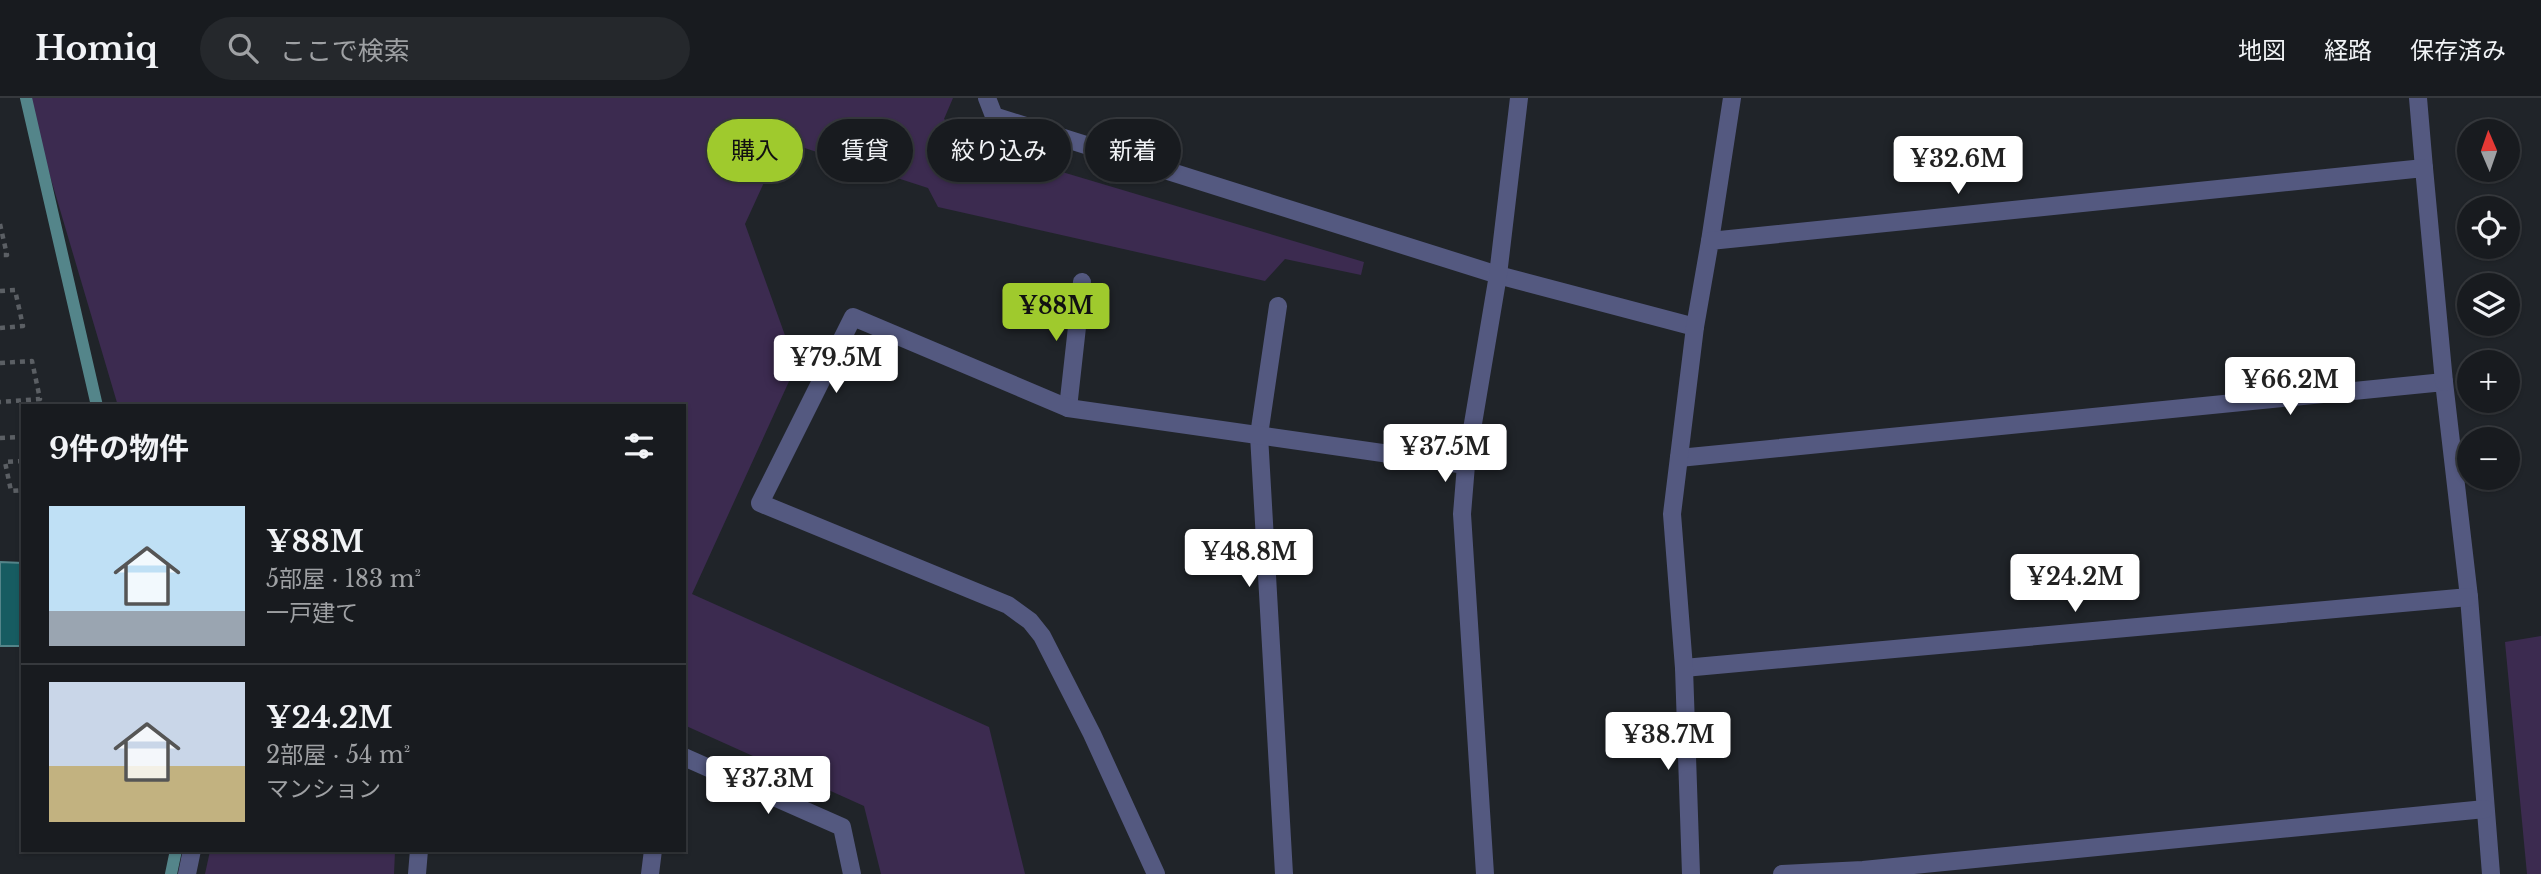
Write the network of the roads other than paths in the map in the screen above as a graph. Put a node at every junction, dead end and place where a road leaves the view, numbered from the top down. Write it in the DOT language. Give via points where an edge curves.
graph roads {
  1 [pos="987,98"];
  2 [pos="1519,98"];
  3 [pos="1732,98"];
  4 [pos="2418,98"];
  5 [pos="2424,167"];
  6 [pos="1710,241"];
  7 [pos="1498,275"];
  8 [pos="1082,282"];
  9 [pos="1278,306"];
  10 [pos="1695,327"];
  11 [pos="2444,382"];
  12 [pos="1068,408"];
  13 [pos="1259,435"];
  14 [pos="1679,458"];
  15 [pos="1466,465"];
  16 [pos="2469,597"];
  17 [pos="1684,668"];
  18 [pos="686,758"];
  19 [pos="2485,809"];
  20 [pos="192,852"];
  21 [pos="419,852"];
  22 [pos="653,852"];
  23 [pos="1863,872"];
  24 [pos="187,874"];
  25 [pos="417,874"];
  26 [pos="650,874"];
  27 [pos="852,874"];
  28 [pos="1156,874"];
  29 [pos="1284,874"];
  30 [pos="1485,874"];
  31 [pos="1690,874"];
  32 [pos="1782,874"];
  33 [pos="2491,874"];
  1 -- 7 [label="street" via="994,116"];
  2 -- 7 [label="street"];
  3 -- 6 [label="street"];
  4 -- 5 [label="street"];
  5 -- 6 [label="street"];
  5 -- 11 [label="street"];
  6 -- 10 [label="street"];
  7 -- 10 [label="street"];
  7 -- 15 [label="street"];
  8 -- 12 [label="street"];
  9 -- 13 [label="street"];
  10 -- 14 [label="street"];
  11 -- 14 [label="street"];
  11 -- 16 [label="street"];
  12 -- 13 [label="street"];
  12 -- 28 [label="street" via="853,317 760,503 1008,605 1030,621 1092,734"];
  13 -- 15 [label="street"];
  13 -- 29 [label="street"];
  14 -- 17 [label="street" via="1672,514"];
  15 -- 30 [label="street" via="1462,514"];
  16 -- 17 [label="street"];
  16 -- 19 [label="street"];
  17 -- 31 [label="street"];
  18 -- 27 [label="street" via="842,828"];
  19 -- 23 [label="street"];
  19 -- 33 [label="street"];
  20 -- 24 [label="street"];
  21 -- 25 [label="street"];
  22 -- 26 [label="street"];
  23 -- 32 [label="street"];
}
